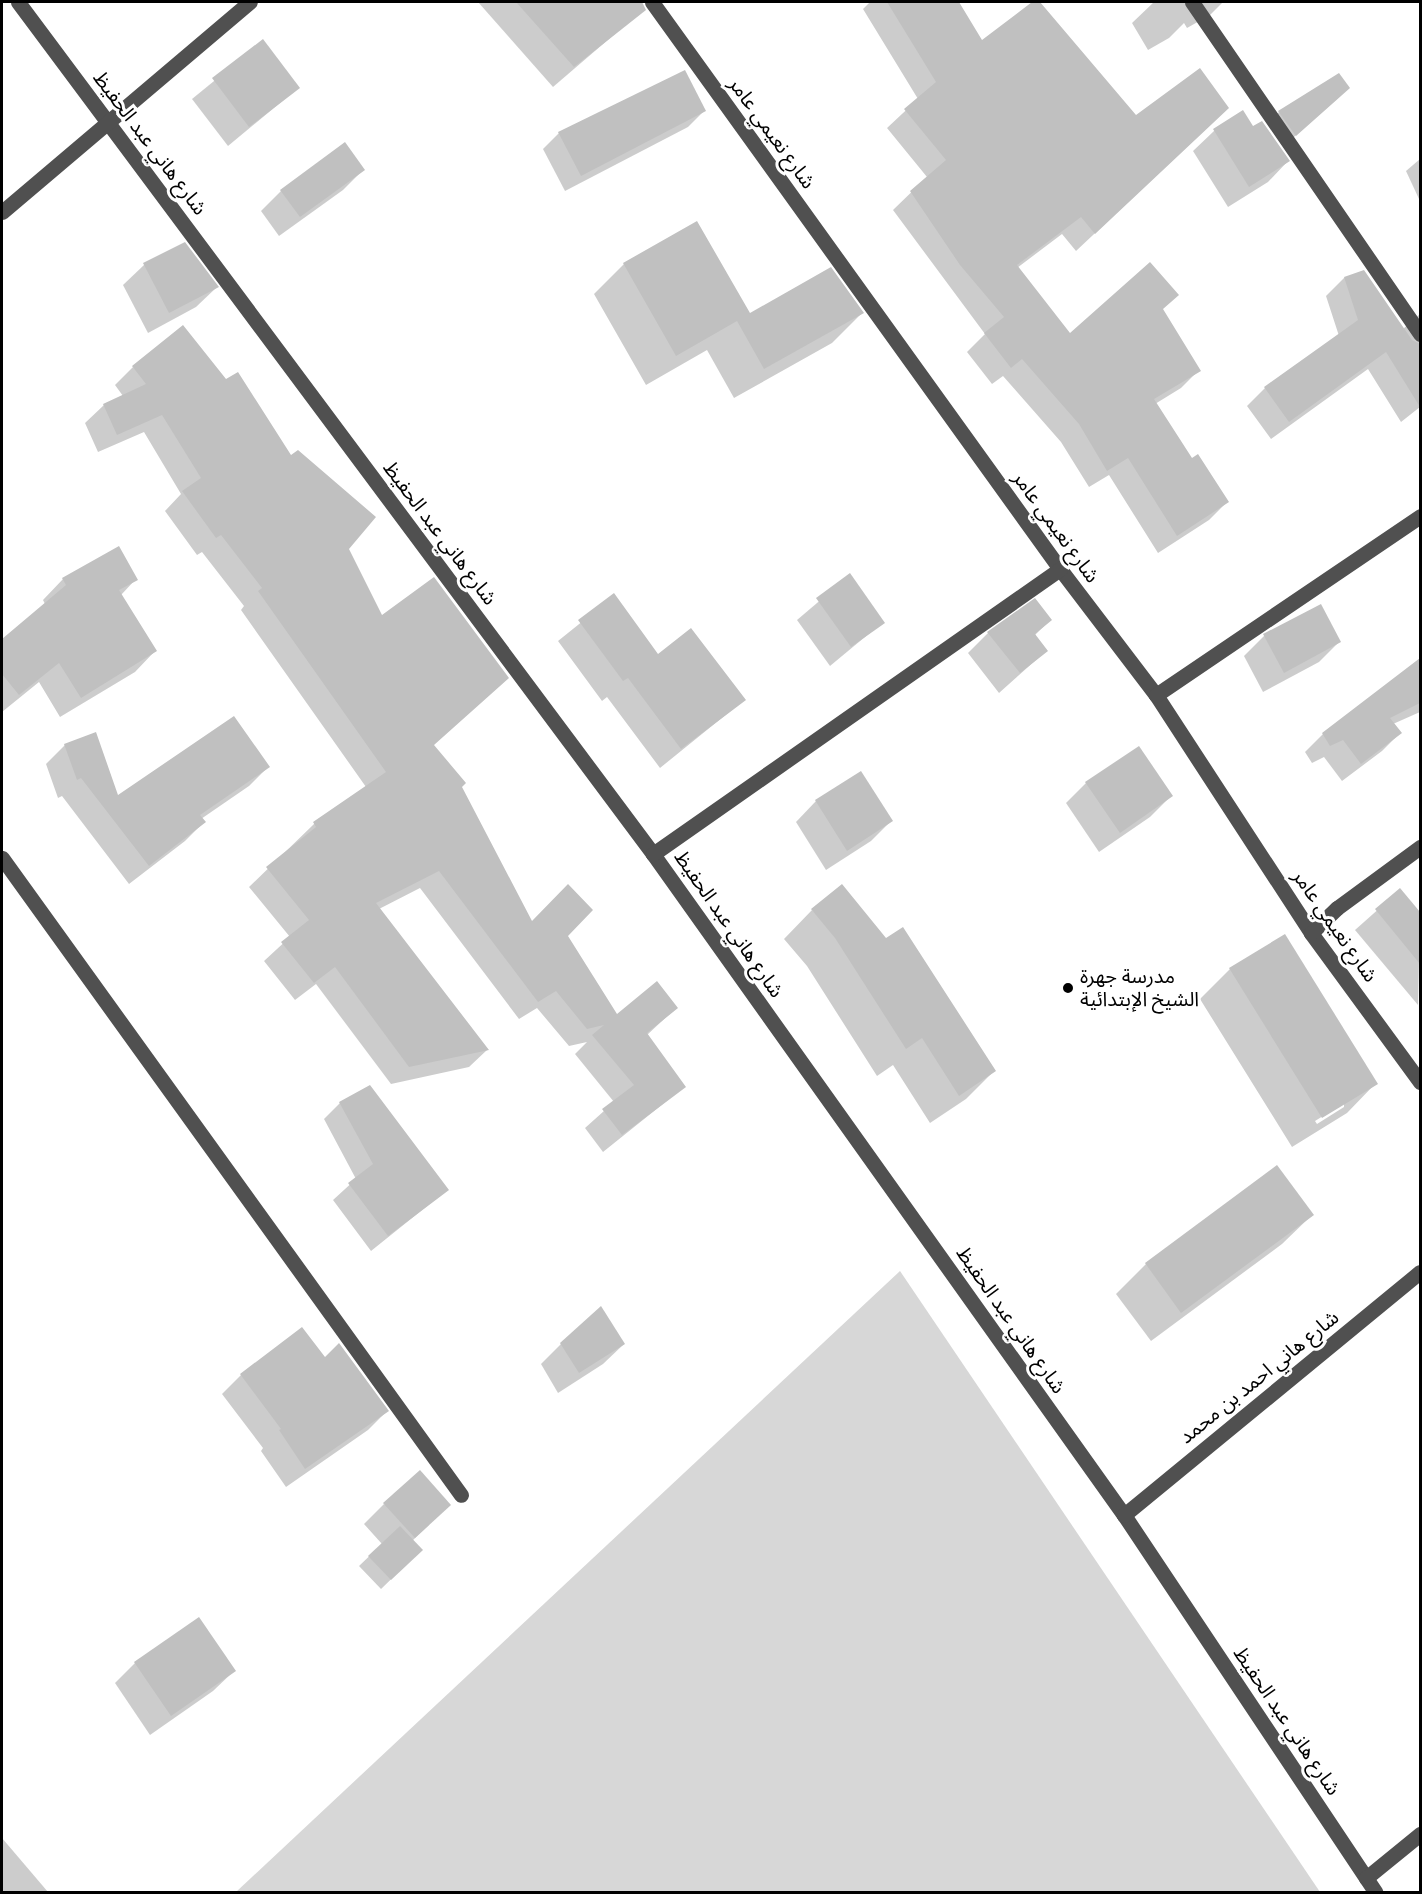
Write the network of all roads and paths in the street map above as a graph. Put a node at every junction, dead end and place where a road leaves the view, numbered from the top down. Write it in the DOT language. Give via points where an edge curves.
graph roads {
  1 [pos="18,2"];
  2 [pos="250,2"];
  3 [pos="652,2"];
  4 [pos="1192,2"];
  5 [pos="107,120"];
  6 [pos="2,213"];
  7 [pos="1420,334"];
  8 [pos="1420,516"];
  9 [pos="1060,569"];
  10 [pos="1156,695"];
  11 [pos="1420,847"];
  12 [pos="653,854"];
  13 [pos="2,858"];
  14 [pos="1311,933"];
  15 [pos="1420,1082"];
  16 [pos="1420,1272"];
  17 [pos="460,1495"];
  18 [pos="1124,1515"];
  19 [pos="1420,1834"];
  20 [pos="1366,1878"];
  21 [pos="1375,1893"];
  1 -- 5 [label="street, شارع هاني عبد الحفيظ"];
  2 -- 5 [label="street"];
  3 -- 9 [label="street, شارع نعيمي عامر"];
  4 -- 7 [label="street"];
  5 -- 6 [label="street"];
  5 -- 12 [label="street, شارع هاني عبد الحفيظ"];
  8 -- 10 [label="street"];
  9 -- 10 [label="street, شارع نعيمي عامر"];
  9 -- 12 [label="street"];
  10 -- 14 [label="street, شارع نعيمي عامر"];
  11 -- 14 [label="street" via="1337,908"];
  12 -- 18 [label="street, شارع هاني عبد الحفيظ"];
  13 -- 17 [label="street"];
  14 -- 15 [label="street, شارع نعيمي عامر"];
  16 -- 18 [label="street, شارع هاني احمد بن محمد"];
  18 -- 20 [label="street, شارع هاني عبد الحفيظ"];
  19 -- 20 [label="street"];
  20 -- 21 [label="street, شارع هاني عبد الحفيظ"];
}
